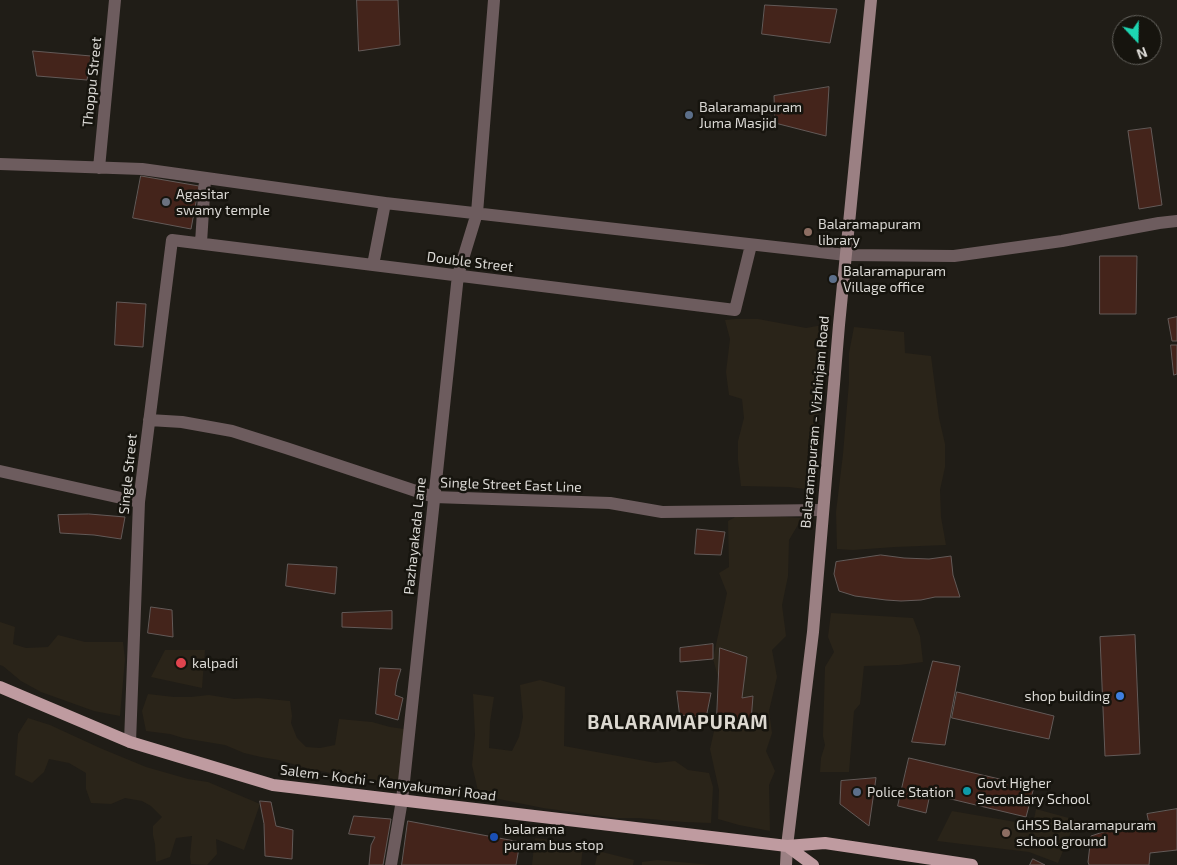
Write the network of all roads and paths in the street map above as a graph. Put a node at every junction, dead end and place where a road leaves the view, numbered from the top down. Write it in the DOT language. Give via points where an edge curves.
graph roads {
  1 [pos="116,0"];
  2 [pos="494,0"];
  3 [pos="871,0"];
  4 [pos="0,164"];
  5 [pos="99,168"];
  6 [pos="206,179"];
  7 [pos="385,203"];
  8 [pos="477,213"];
  9 [pos="1177,221"];
  10 [pos="201,243"];
  11 [pos="752,245"];
  12 [pos="846,255"];
  13 [pos="374,265"];
  14 [pos="458,275"];
  15 [pos="149,420"];
  16 [pos="0,471"];
  17 [pos="434,497"];
  18 [pos="139,502"];
  19 [pos="822,510"];
  20 [pos="0,686"];
  21 [pos="130,742"];
  22 [pos="402,800"];
  23 [pos="787,846"];
  24 [pos="391,865"];
  25 [pos="786,865"];
  26 [pos="813,865"];
  27 [pos="972,865"];
  1 -- 5 [label="street, Thoppu Street"];
  2 -- 8 [label="street, Pazhayakada Lane"];
  3 -- 12 [label="main road, Balaramapuram - Vizhinjam Road"];
  4 -- 5 [label="street"];
  5 -- 6 [label="street" via="142,169"];
  6 -- 7 [label="street"];
  6 -- 10 [label="street"];
  7 -- 8 [label="street"];
  7 -- 13 [label="street"];
  8 -- 11 [label="street"];
  8 -- 14 [label="street, Pazhayakada Lane"];
  9 -- 12 [label="street" via="954,256"];
  10 -- 13 [label="street, Double Street"];
  10 -- 15 [label="street, Single Street" via="172,240"];
  11 -- 12 [label="street"];
  11 -- 14 [label="street, Double Street" via="735,310"];
  12 -- 19 [label="main road, Balaramapuram - Vizhinjam Road"];
  13 -- 14 [label="street, Double Street"];
  14 -- 17 [label="street, Pazhayakada Lane"];
  15 -- 17 [label="street, Single Street East Line" via="182,422 232,432"];
  15 -- 18 [label="street, Single Street"];
  16 -- 18 [label="street"];
  17 -- 19 [label="street, Single Street East Line" via="610,503 662,512"];
  17 -- 22 [label="street, Pazhayakada Lane"];
  18 -- 21 [label="street, Single Street"];
  19 -- 23 [label="main road, Balaramapuram - Vizhinjam Road" via="813,632"];
  20 -- 21 [label="main road, Salem - Kochi - Kanyakumari Road"];
  21 -- 22 [label="main road, Salem - Kochi - Kanyakumari Road" via="272,785"];
  22 -- 23 [label="main road, Salem - Kochi - Kanyakumari Road"];
  22 -- 24 [label="street, Pazhayakada Lane"];
  23 -- 25 [label="main road, Balaramapuram - Vizhinjam Road"];
  23 -- 26 [label="main road"];
  23 -- 27 [label="main road, Salem - Kochi - Kanyakumari Road" via="825,843"];
}
